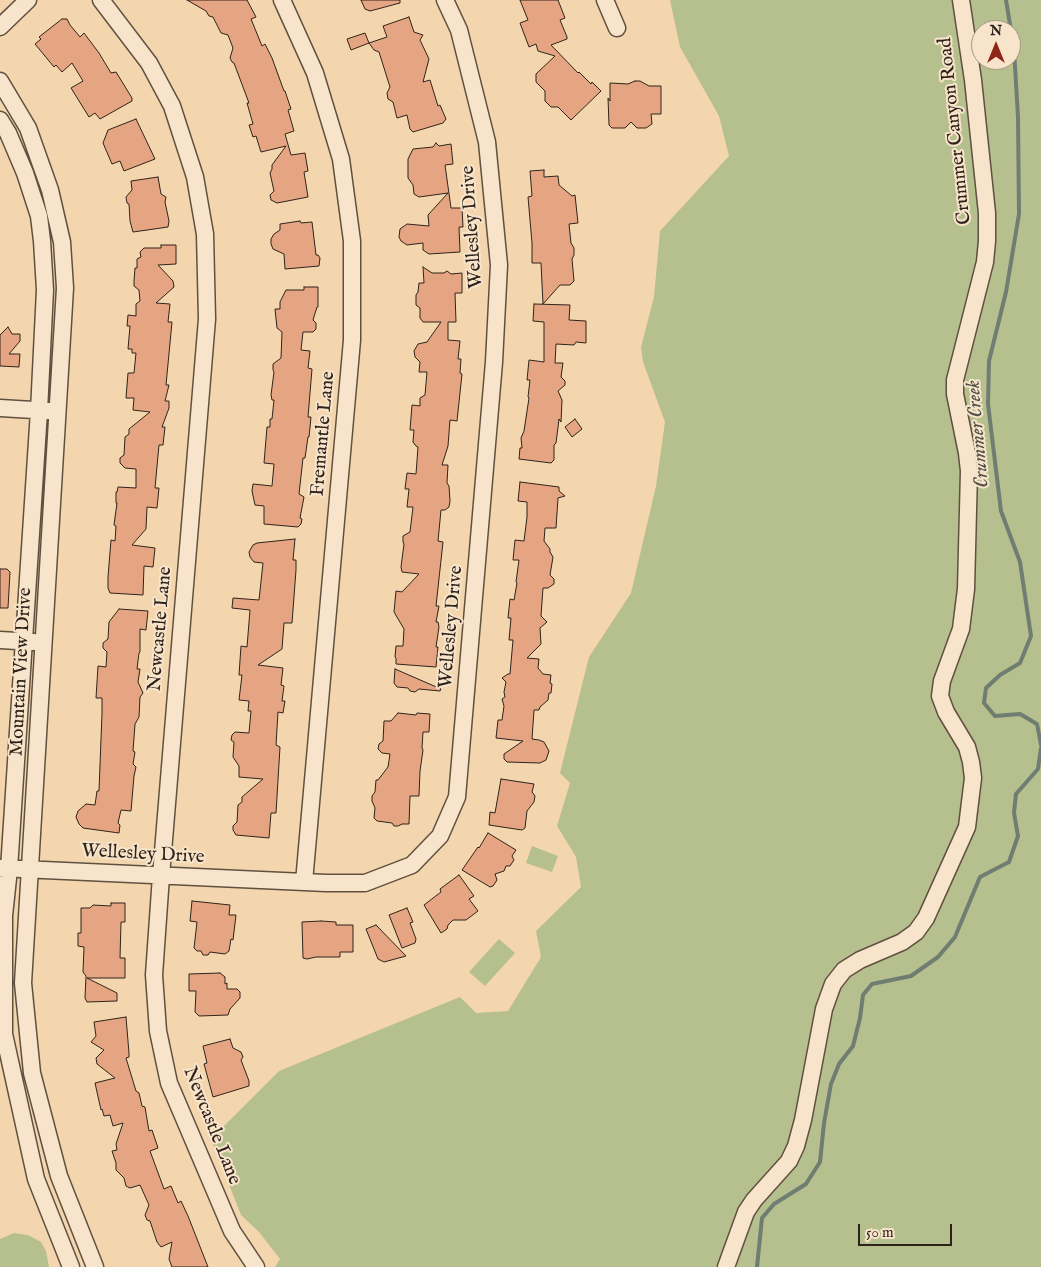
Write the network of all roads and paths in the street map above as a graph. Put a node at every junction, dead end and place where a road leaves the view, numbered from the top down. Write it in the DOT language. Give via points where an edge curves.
graph roads {
  1 [pos="28,0"];
  2 [pos="101,0"];
  3 [pos="282,0"];
  4 [pos="445,0"];
  5 [pos="604,0"];
  6 [pos="961,0"];
  7 [pos="0,26"];
  8 [pos="617,28"];
  9 [pos="0,81"];
  10 [pos="0,120"];
  11 [pos="0,408"];
  12 [pos="39,411"];
  13 [pos="57,412"];
  14 [pos="0,640"];
  15 [pos="23,642"];
  16 [pos="44,643"];
  17 [pos="5,868"];
  18 [pos="30,870"];
  19 [pos="161,876"];
  20 [pos="304,882"];
  21 [pos="32,1074"];
  22 [pos="6,1079"];
  23 [pos="70,1267"];
  24 [pos="95,1267"];
  25 [pos="256,1267"];
  26 [pos="726,1267"];
  1 -- 7 [label="street"];
  2 -- 19 [label="street, Newcastle Lane" via="149,63 172,106 195,177 205,234 207,319"];
  3 -- 20 [label="street, Fremantle Lane" via="315,73 341,159 352,241 352,340"];
  4 -- 20 [label="street, Wellesley Drive" via="459,30 487,142 499,266 494,372 457,797 440,836 412,865 365,883"];
  5 -- 8 [label="street"];
  6 -- 26 [label="street, Crummer Canyon Road" via="973,80 987,241 985,262 955,380 969,471 966,589 961,629 942,681 940,696 967,747 971,762 973,778 967,827 926,918 916,932 844,970 833,984 824,1009 796,1146 789,1160 746,1212"];
  9 -- 13 [label="street, Mountain View Drive" via="28,128 50,190 62,242 65,288"];
  10 -- 12 [label="street, Mountain View Drive" via="25,173 42,241 45,290"];
  11 -- 12 [label="street"];
  12 -- 13 [label="street"];
  12 -- 15 [label="street, Mountain View Drive"];
  13 -- 16 [label="street, Mountain View Drive"];
  14 -- 15 [label="street"];
  15 -- 16 [label="street"];
  15 -- 17 [label="street, Mountain View Drive"];
  16 -- 18 [label="street, Mountain View Drive"];
  17 -- 18 [label="street, Wellesley Drive"];
  17 -- 22 [label="street, Mountain View Drive" via="3,979"];
  18 -- 19 [label="street, Wellesley Drive"];
  18 -- 21 [label="street, Mountain View Drive" via="23,983"];
  19 -- 20 [label="street, Wellesley Drive"];
  19 -- 25 [label="street, Newcastle Lane" via="154,975 158,1031 169,1083 232,1231"];
  21 -- 22 [label="street"];
  21 -- 24 [label="street, Mountain View Drive" via="59,1176"];
  22 -- 23 [label="street, Mountain View Drive" via="36,1179"];
}
